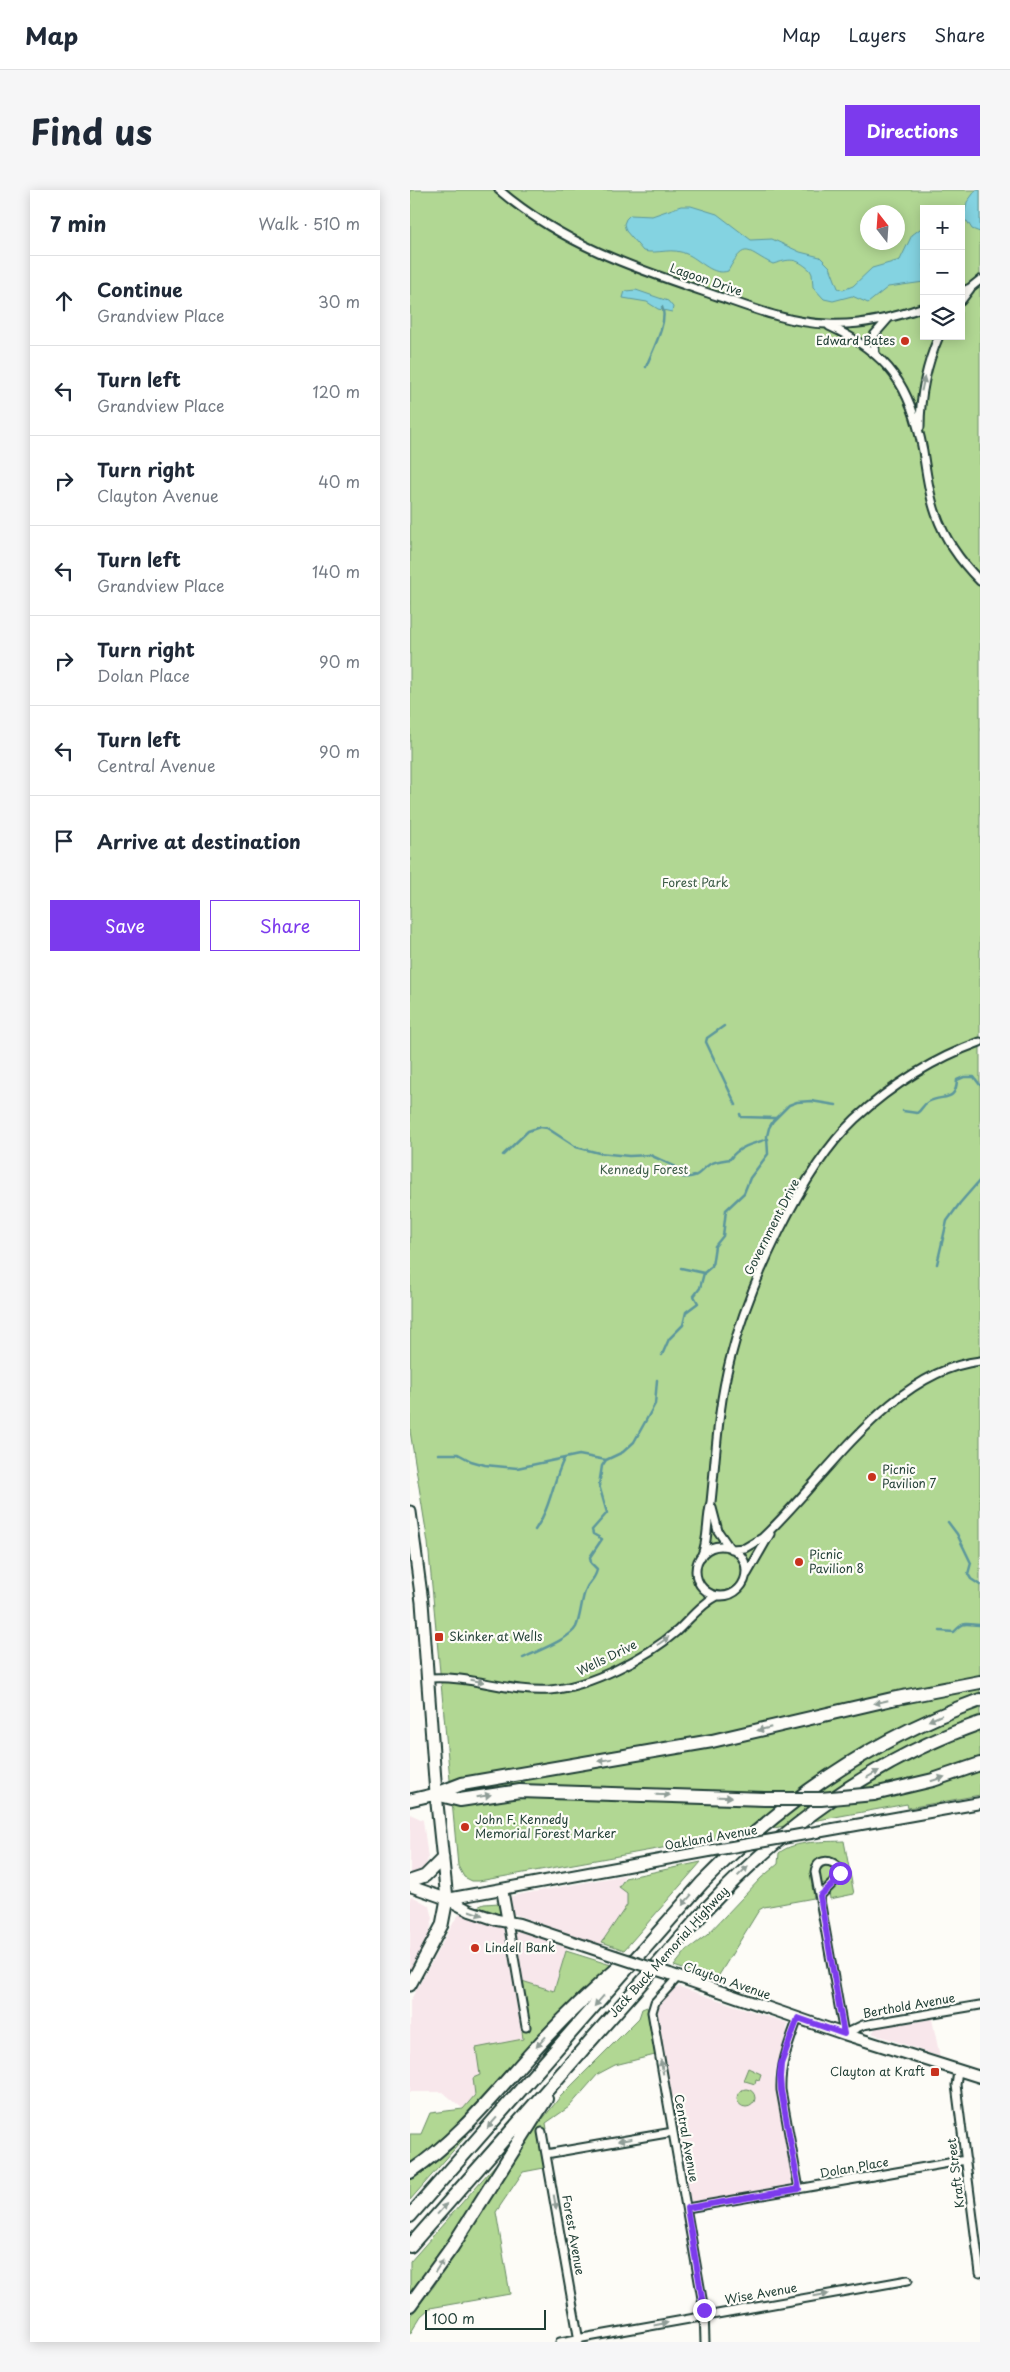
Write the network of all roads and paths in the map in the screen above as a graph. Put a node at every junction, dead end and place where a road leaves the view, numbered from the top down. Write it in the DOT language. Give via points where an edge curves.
graph roads {
  1 [pos="499,190"];
  2 [pos="980,280"];
  3 [pos="970,288"];
  4 [pos="965,290"];
  5 [pos="965,295"];
  6 [pos="920,308"];
  7 [pos="888,319"];
  8 [pos="826,324"];
  9 [pos="938,340"];
  10 [pos="875,352"];
  11 [pos="919,432"];
  12 [pos="980,581"];
  13 [pos="980,1042"];
  14 [pos="980,1361"];
  15 [pos="711,1502"];
  16 [pos="410,1512"];
  17 [pos="776,1525"];
  18 [pos="730,1548"];
  19 [pos="701,1557"];
  20 [pos="746,1576"];
  21 [pos="717,1596"];
  22 [pos="429,1678"];
  23 [pos="980,1682"];
  24 [pos="980,1700"];
  25 [pos="980,1723"];
  26 [pos="980,1764"];
  27 [pos="436,1794"];
  28 [pos="410,1800"];
  29 [pos="980,1803"];
  30 [pos="443,1858"];
  31 [pos="410,1882"];
  32 [pos="410,1886"];
  33 [pos="502,1889"];
  34 [pos="424,1891"];
  35 [pos="410,1894"];
  36 [pos="820,1896"];
  37 [pos="447,1899"];
  38 [pos="508,1922"];
  39 [pos="654,1938"];
  40 [pos="674,1976"];
  41 [pos="410,1985"];
  42 [pos="980,2005"];
  43 [pos="798,2018"];
  44 [pos="526,2027"];
  45 [pos="844,2034"];
  46 [pos="958,2071"];
  47 [pos="980,2077"];
  48 [pos="555,2080"];
  49 [pos="542,2132"];
  50 [pos="673,2132"];
  51 [pos="546,2154"];
  52 [pos="966,2160"];
  53 [pos="410,2172"];
  54 [pos="799,2189"];
  55 [pos="687,2208"];
  56 [pos="410,2216"];
  57 [pos="976,2219"];
  58 [pos="410,2246"];
  59 [pos="980,2273"];
  60 [pos="908,2280"];
  61 [pos="410,2305"];
  62 [pos="705,2316"];
  63 [pos="579,2340"];
  64 [pos="560,2342"];
  65 [pos="706,2342"];
  1 -- 8 [label="street, Lagoon Drive" via="536,218 587,248 775,316"];
  2 -- 3 [label="street"];
  3 -- 4 [label="street"];
  3 -- 5 [label="street"];
  6 -- 7 [label="street, Lagoon Drive"];
  7 -- 8 [label="street, Lagoon Drive"];
  7 -- 10 [label="street" via="874,335"];
  8 -- 10 [label="street"];
  11 -- 9 [label="street, one-way" via="921,391"];
  10 -- 11 [label="street" via="905,391"];
  11 -- 12 [label="street" via="935,513 950,543"];
  13 -- 15 [label="street, Government Drive" via="932,1063 883,1096 854,1120 809,1180 749,1298 738,1331 721,1408"];
  14 -- 17 [label="street" via="945,1368 913,1386 848,1444"];
  15 -- 18 [label="street, Government Drive" via="712,1517"];
  15 -- 19 [label="street, Government Drive" via="706,1522 707,1544"];
  16 -- 22 [label="main road"];
  17 -- 18 [label="street" via="749,1547"];
  17 -- 20 [label="street"];
  18 -- 19 [label="street" via="710,1549"];
  18 -- 20 [label="street" via="742,1558"];
  19 -- 21 [label="street" via="696,1568 698,1581 705,1591"];
  20 -- 21 [label="street" via="738,1590"];
  22 -- 21 [label="street, Wells Drive, one-way" via="451,1677 549,1690 582,1684 622,1666 664,1641"];
  22 -- 27 [label="main road"];
  23 -- 27 [label="highway, one-way" via="868,1704 712,1741 462,1784"];
  24 -- 39 [label="highway, Jack Buck Memorial Highway, one-way" via="896,1737 812,1788 728,1856"];
  48 -- 25 [label="highway, Jack Buck Memorial Highway, one-way" via="709,1906 768,1848 852,1786 919,1749"];
  27 -- 26 [label="highway, one-way, bridge" via="460,1800 520,1791 821,1799 874,1794 933,1780"];
  27 -- 28 [label="main road"];
  27 -- 30 [label="main road"];
  29 -- 33 [label="street, Oakland Avenue, bridge"];
  30 -- 31 [label="main road" via="425,1876"];
  30 -- 37 [label="main road"];
  32 -- 34 [label="street, Clayton Avenue"];
  33 -- 37 [label="street, Oakland Avenue"];
  33 -- 38 [label="street"];
  34 -- 35 [label="street"];
  34 -- 37 [label="street, Clayton Avenue"];
  36 -- 36 [label="street" via="839,1877 839,1868 828,1861 816,1867"];
  36 -- 45 [label="street"];
  37 -- 38 [label="street, Clayton Avenue, one-way" via="470,1912"];
  37 -- 41 [label="main road" via="442,1925"];
  38 -- 40 [label="street, Clayton Avenue, bridge"];
  38 -- 44 [label="street"];
  39 -- 53 [label="highway, one-way" via="570,2011 461,2130"];
  39 -- 56 [label="highway, Jack Buck Memorial Highway, one-way"];
  40 -- 43 [label="street, Clayton Avenue"];
  50 -- 40 [label="street, Central Avenue, one-way" via="652,2012 654,2002"];
  42 -- 45 [label="street, Berthold Avenue" via="862,2026"];
  43 -- 45 [label="street, Clayton Avenue"];
  43 -- 54 [label="street" via="781,2064 780,2077"];
  45 -- 46 [label="street, Clayton Avenue"];
  46 -- 47 [label="street, Clayton Avenue"];
  46 -- 52 [label="street, Kraft Street" via="956,2086"];
  58 -- 48 [label="highway, Jack Buck Memorial Highway, one-way"];
  61 -- 48 [label="highway, one-way" via="452,2247 533,2122"];
  49 -- 51 [label="street, Forest Avenue"];
  50 -- 51 [label="street, one-way"];
  50 -- 55 [label="street, Central Avenue"];
  51 -- 63 [label="street, Forest Avenue, one-way"];
  52 -- 54 [label="street, Dolan Place"];
  52 -- 57 [label="street, Kraft Street"];
  54 -- 55 [label="street, Dolan Place"];
  55 -- 62 [label="street, Central Avenue"];
  57 -- 59 [label="street, Kraft Street"];
  62 -- 60 [label="street, Wise Avenue, one-way"];
  63 -- 62 [label="street, Wise Avenue, one-way"];
  62 -- 65 [label="street, Central Avenue"];
  63 -- 64 [label="street, Wise Avenue"];
}
